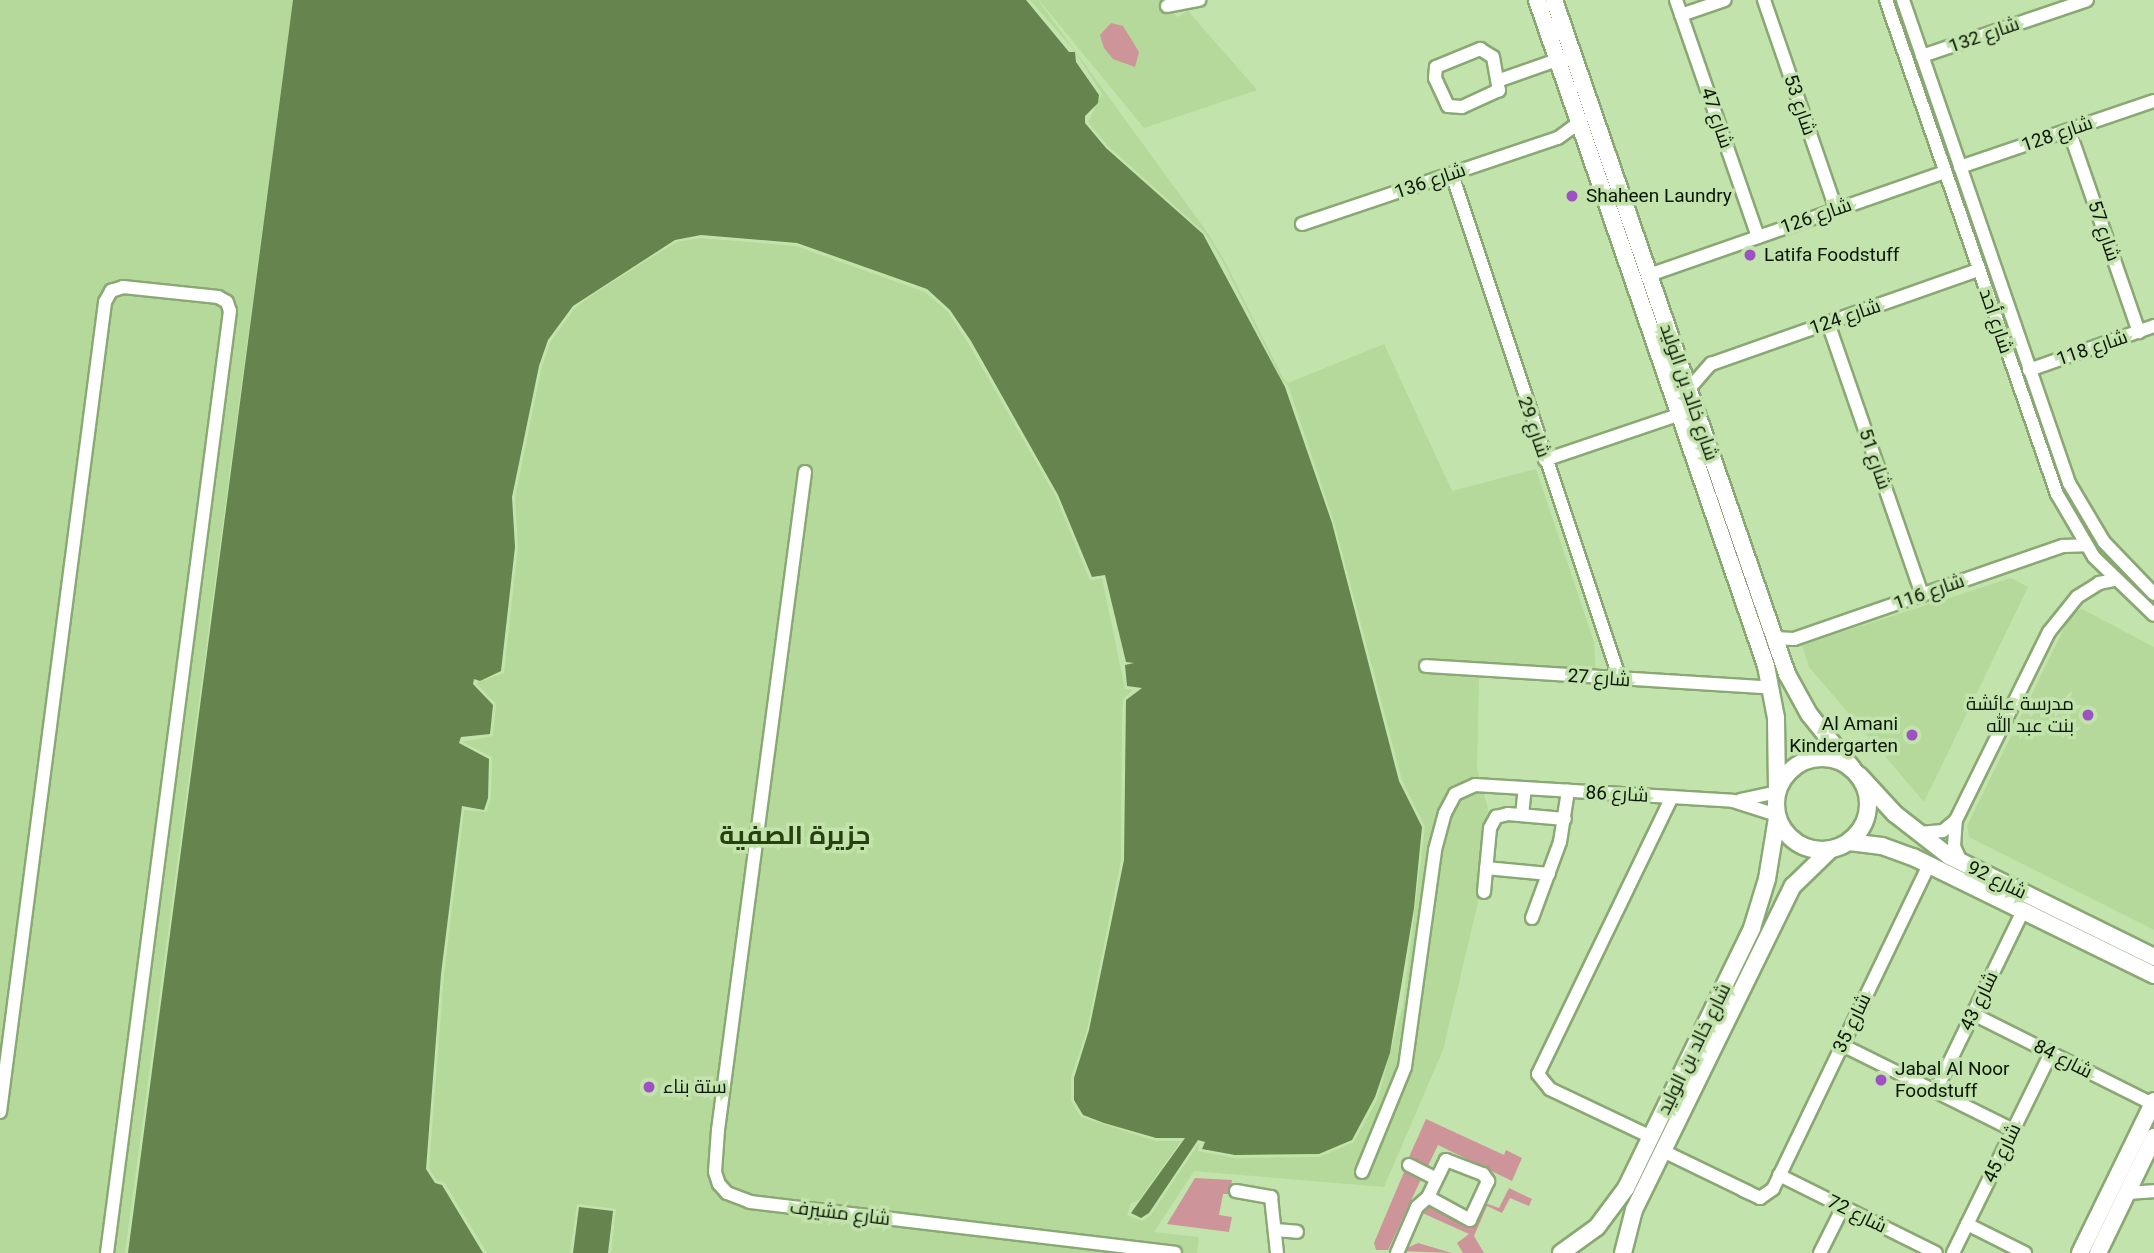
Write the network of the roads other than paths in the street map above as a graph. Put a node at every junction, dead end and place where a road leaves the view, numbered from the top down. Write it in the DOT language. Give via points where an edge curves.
graph roads {
  1 [pos="1537,0"];
  2 [pos="1554,0"];
  3 [pos="1676,0"];
  4 [pos="1725,0"];
  5 [pos="1764,0"];
  6 [pos="1886,0"];
  7 [pos="1903,0"];
  8 [pos="2087,0"];
  9 [pos="1195,2"];
  10 [pos="1171,11"];
  11 [pos="1681,15"];
  12 [pos="1922,56"];
  13 [pos="1558,60"];
  14 [pos="1500,80"];
  15 [pos="2154,101"];
  16 [pos="1581,130"];
  17 [pos="2069,130"];
  18 [pos="1955,153"];
  19 [pos="1608,157"];
  20 [pos="1940,158"];
  21 [pos="1592,162"];
  22 [pos="1960,167"];
  23 [pos="1945,172"];
  24 [pos="1452,174"];
  25 [pos="1616,180"];
  26 [pos="1600,185"];
  27 [pos="1836,209"];
  28 [pos="1302,224"];
  29 [pos="1758,237"];
  30 [pos="1978,271"];
  31 [pos="1648,275"];
  32 [pos="1828,323"];
  33 [pos="2154,326"];
  34 [pos="2139,332"];
  35 [pos="1676,356"];
  36 [pos="1711,364"];
  37 [pos="2029,370"];
  38 [pos="1688,390"];
  39 [pos="2039,398"];
  40 [pos="2024,403"];
  41 [pos="1678,415"];
  42 [pos="1545,460"];
  43 [pos="805,472"];
  44 [pos="2074,526"];
  45 [pos="2086,545"];
  46 [pos="2063,546"];
  47 [pos="2103,567"];
  48 [pos="2115,580"];
  49 [pos="2092,586"];
  50 [pos="2154,594"];
  51 [pos="1922,595"];
  52 [pos="2154,615"];
  53 [pos="1773,638"];
  54 [pos="1794,639"];
  55 [pos="1780,655"];
  56 [pos="1426,666"];
  57 [pos="1620,680"];
  58 [pos="1771,688"];
  59 [pos="1856,772"];
  60 [pos="1525,788"];
  61 [pos="1568,791"];
  62 [pos="1777,791"];
  63 [pos="1672,797"];
  64 [pos="1733,801"];
  65 [pos="1522,815"];
  66 [pos="1777,816"];
  67 [pos="1565,819"];
  68 [pos="1956,820"];
  69 [pos="1916,833"];
  70 [pos="1849,842"];
  71 [pos="1830,850"];
  72 [pos="1961,862"];
  73 [pos="1929,865"];
  74 [pos="1486,868"];
  75 [pos="1549,874"];
  76 [pos="1484,892"];
  77 [pos="2023,911"];
  78 [pos="1532,918"];
  79 [pos="2154,957"];
  80 [pos="2154,975"];
  81 [pos="1973,1014"];
  82 [pos="1842,1045"];
  83 [pos="2050,1053"];
  84 [pos="3,1061"];
  85 [pos="2,1079"];
  86 [pos="1936,1092"];
  87 [pos="2153,1103"];
  88 [pos="0,1112"];
  89 [pos="2013,1130"];
  90 [pos="1651,1137"];
  91 [pos="2153,1147"];
  92 [pos="1663,1151"];
  93 [pos="1409,1165"];
  94 [pos="1362,1172"];
  95 [pos="1434,1178"];
  96 [pos="1777,1178"];
  97 [pos="1236,1191"];
  98 [pos="2154,1191"];
  99 [pos="2127,1193"];
  100 [pos="1428,1198"];
  101 [pos="1843,1207"];
  102 [pos="1967,1224"];
  103 [pos="1276,1230"];
  104 [pos="1297,1232"];
  105 [pos="1095,1245"];
  106 [pos="107,1253"];
  107 [pos="1121,1253"];
  108 [pos="1175,1253"];
  109 [pos="1277,1253"];
  110 [pos="1397,1253"];
  111 [pos="1561,1253"];
  112 [pos="1623,1253"];
  113 [pos="1820,1253"];
  114 [pos="1936,1253"];
  115 [pos="1953,1253"];
  116 [pos="2025,1253"];
  117 [pos="2080,1253"];
  118 [pos="2098,1253"];
  1 -- 13 [label="main road, شارع خالد بن الوليد"];
  2 -- 19 [label="main road, شارع خالد بن الوليد"];
  3 -- 11 [label="street, شارع 47"];
  4 -- 11 [label="street"];
  5 -- 27 [label="street, شارع 53"];
  6 -- 20 [label="street, شارع أحد"];
  7 -- 12 [label="street, شارع أحد"];
  8 -- 12 [label="street, شارع 132"];
  9 -- 10 [label="street"];
  11 -- 29 [label="street, شارع 47"];
  12 -- 18 [label="street, شارع أحد"];
  13 -- 14 [label="street"];
  13 -- 16 [label="main road, شارع خالد بن الوليد"];
  14 -- 14 [label="street" via="1491,54 1480,49 1434,70 1442,99 1452,107 1492,97"];
  15 -- 17 [label="street, شارع 128"];
  16 -- 21 [label="main road, شارع خالد بن الوليد"];
  16 -- 24 [label="street, شارع 136"];
  17 -- 22 [label="street, شارع 128"];
  17 -- 34 [label="street, شارع 57"];
  18 -- 20 [label="street" via="1947,161"];
  18 -- 22 [label="street, شارع أحد"];
  19 -- 21 [label="main road" via="1602,164"];
  19 -- 25 [label="main road, شارع خالد بن الوليد"];
  20 -- 23 [label="street, شارع أحد"];
  21 -- 26 [label="main road, شارع خالد بن الوليد"];
  22 -- 37 [label="street, شارع أحد"];
  23 -- 27 [label="street, شارع 126"];
  23 -- 30 [label="street, شارع أحد"];
  24 -- 28 [label="street, شارع 136"];
  24 -- 42 [label="street, شارع 29"];
  25 -- 26 [label="main road" via="1606,177"];
  25 -- 31 [label="main road, شارع خالد بن الوليد"];
  26 -- 41 [label="main road, شارع خالد بن الوليد"];
  27 -- 29 [label="street, شارع 126"];
  29 -- 31 [label="street, شارع 126"];
  30 -- 32 [label="street, شارع 124"];
  30 -- 40 [label="street, شارع أحد"];
  31 -- 35 [label="main road, شارع خالد بن الوليد"];
  32 -- 36 [label="street, شارع 124"];
  32 -- 51 [label="street, شارع 51"];
  33 -- 34 [label="street, شارع 118"];
  34 -- 37 [label="street, شارع 118"];
  35 -- 36 [label="street"];
  35 -- 38 [label="main road, شارع خالد بن الوليد"];
  36 -- 38 [label="street, شارع 124" via="1697,374"];
  37 -- 39 [label="street, شارع أحد"];
  38 -- 53 [label="main road, شارع خالد بن الوليد"];
  39 -- 40 [label="street"];
  39 -- 50 [label="street, شارع أحد" via="2085,513 2119,560"];
  40 -- 44 [label="street, شارع أحد" via="2050,477"];
  41 -- 42 [label="street"];
  41 -- 58 [label="main road, شارع خالد بن الوليد"];
  42 -- 57 [label="street, شارع 29"];
  43 -- 105 [label="street, شارع مشيرف" via="715,1172 727,1194 738,1200"];
  44 -- 45 [label="street, شارع أحد"];
  44 -- 46 [label="street"];
  45 -- 46 [label="street, شارع 116"];
  45 -- 47 [label="street, شارع أحد"];
  46 -- 51 [label="street, شارع 116"];
  47 -- 48 [label="street, شارع أحد"];
  47 -- 49 [label="street"];
  48 -- 49 [label="street"];
  48 -- 52 [label="street, شارع أحد"];
  49 -- 68 [label="street" via="2069,605 2049,632"];
  51 -- 54 [label="street, شارع 116"];
  53 -- 54 [label="street, شارع 116"];
  53 -- 55 [label="main road, شارع خالد بن الوليد"];
  54 -- 55 [label="street, شارع 116"];
  55 -- 59 [label="main road, شارع خالد بن الوليد" via="1805,708"];
  56 -- 57 [label="street, شارع 27"];
  57 -- 58 [label="street, شارع 27"];
  58 -- 62 [label="main road, شارع خالد بن الوليد"];
  59 -- 62 [label="main road" via="1825,757 1810,759 1796,765"];
  59 -- 69 [label="main road, شارع 92"];
  59 -- 70 [label="main road" via="1868,811 1865,823"];
  60 -- 61 [label="street, شارع 86"];
  60 -- 65 [label="street"];
  60 -- 94 [label="street, شارع 86" via="1464,788 1445,813 1432,868 1409,1049"];
  61 -- 63 [label="street, شارع 86"];
  61 -- 67 [label="street"];
  62 -- 64 [label="street, شارع 86"];
  62 -- 66 [label="main road"];
  63 -- 64 [label="street, شارع 86"];
  63 -- 90 [label="street" via="1538,1074 1544,1086"];
  64 -- 66 [label="street, شارع 86"];
  65 -- 67 [label="street"];
  65 -- 74 [label="street" via="1504,814 1493,821"];
  66 -- 71 [label="main road" via="1792,840 1804,847"];
  66 -- 90 [label="main road, شارع خالد بن الوليد" via="1758,914"];
  67 -- 75 [label="street"];
  68 -- 69 [label="street" via="1943,831"];
  68 -- 72 [label="street" via="1954,846"];
  69 -- 72 [label="main road, شارع 92"];
  70 -- 71 [label="main road"];
  70 -- 73 [label="main road, شارع 92" via="1890,848"];
  71 -- 92 [label="main road, شارع خالد بن الوليد" via="1793,886"];
  72 -- 79 [label="main road, شارع 92"];
  73 -- 77 [label="main road, شارع 92"];
  73 -- 82 [label="street, شارع 35"];
  74 -- 75 [label="street"];
  74 -- 76 [label="street"];
  75 -- 78 [label="street"];
  77 -- 80 [label="main road, شارع 92"];
  77 -- 81 [label="street, شارع 43"];
  81 -- 83 [label="street, شارع 84"];
  81 -- 86 [label="street, شارع 43"];
  82 -- 86 [label="street"];
  82 -- 96 [label="street, شارع 35"];
  83 -- 87 [label="street, شارع 84"];
  83 -- 89 [label="street, شارع 45"];
  84 -- 85 [label="street"];
  84 -- 106 [label="street" via="105,302 111,290 123,287 218,297 227,302 230,311"];
  85 -- 88 [label="street"];
  86 -- 89 [label="street"];
  87 -- 117 [label="main road"];
  89 -- 102 [label="street, شارع 45"];
  90 -- 111 [label="main road, شارع خالد بن الوليد" via="1608,1215"];
  91 -- 99 [label="main road"];
  92 -- 96 [label="street" via="1754,1198 1766,1197"];
  92 -- 112 [label="main road, شارع خالد بن الوليد" via="1628,1224"];
  93 -- 95 [label="street"];
  95 -- 100 [label="street"];
  95 -- 100 [label="street" via="1450,1159 1483,1174 1489,1186 1470,1220"];
  96 -- 101 [label="street, شارع 72"];
  97 -- 103 [label="street" via="1269,1195"];
  98 -- 99 [label="street"];
  99 -- 118 [label="main road"];
  100 -- 110 [label="street" via="1417,1207"];
  101 -- 113 [label="street"];
  101 -- 114 [label="street, شارع 72"];
  102 -- 115 [label="street, شارع 45"];
  102 -- 116 [label="street"];
  103 -- 104 [label="street"];
  103 -- 109 [label="street"];
  105 -- 107 [label="street, شارع مشيرف"];
  105 -- 108 [label="street, شارع مشيرف"];
}
